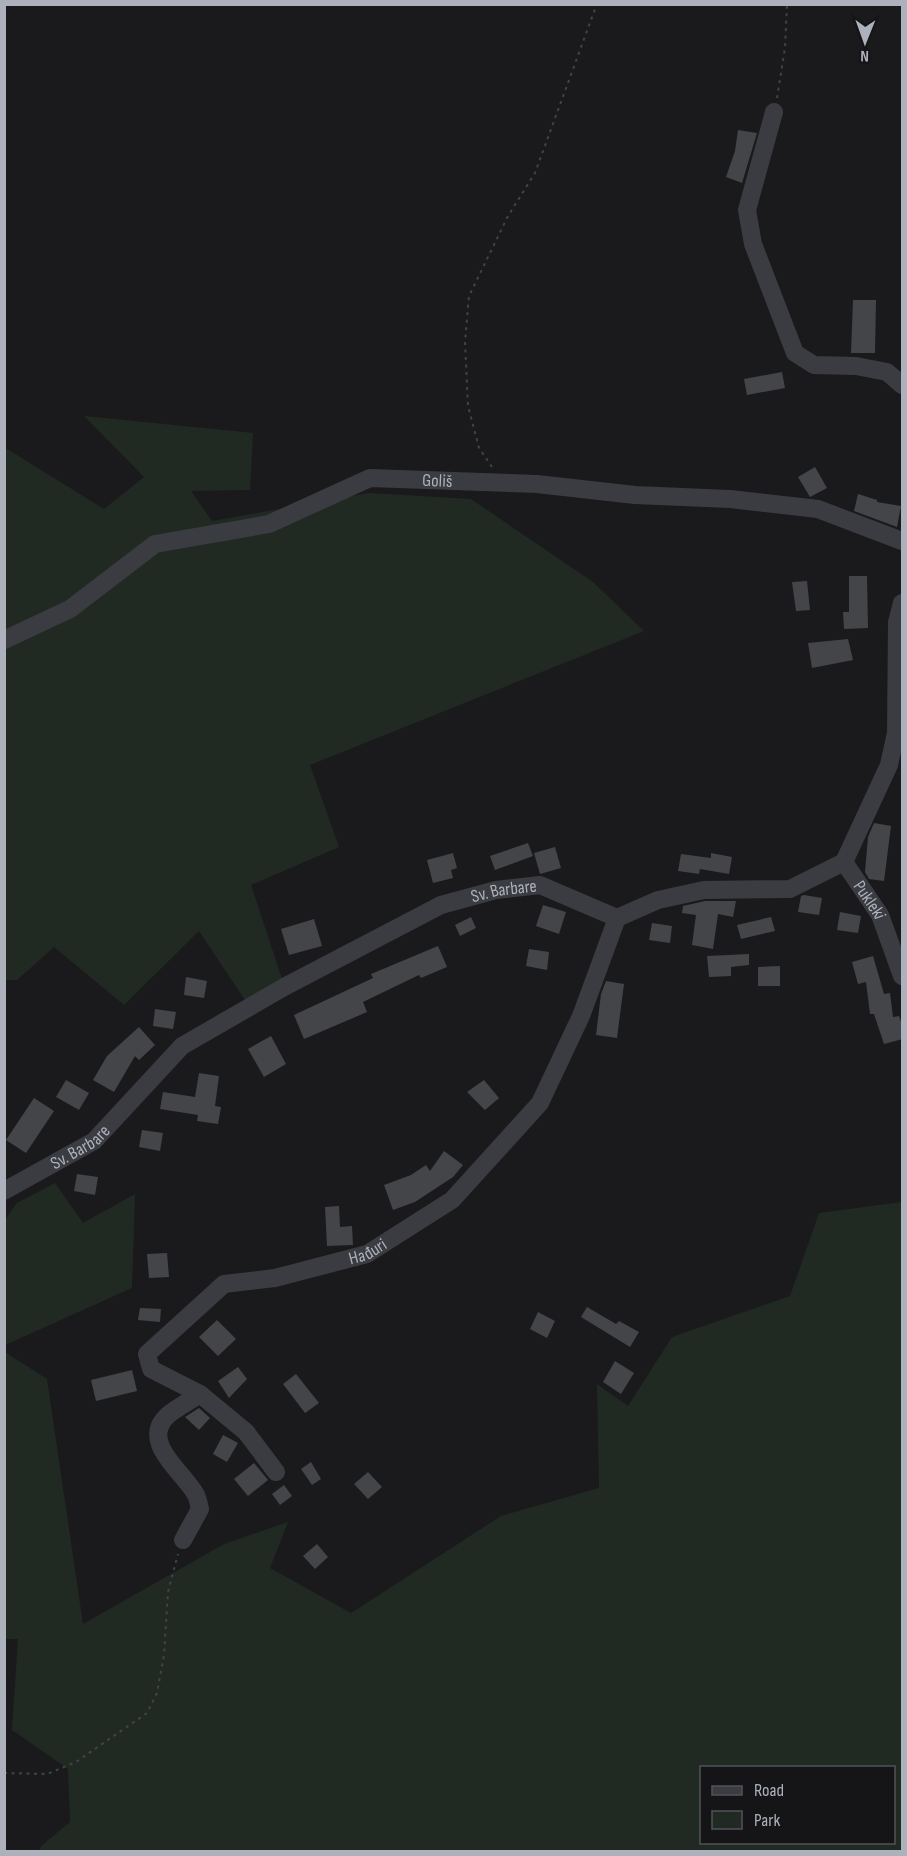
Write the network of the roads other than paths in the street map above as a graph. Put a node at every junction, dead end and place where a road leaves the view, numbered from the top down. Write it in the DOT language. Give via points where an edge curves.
graph roads {
  1 [pos="774,112"];
  2 [pos="903,385"];
  3 [pos="903,541"];
  4 [pos="903,603"];
  5 [pos="4,640"];
  6 [pos="843,862"];
  7 [pos="617,918"];
  8 [pos="903,976"];
  9 [pos="4,1191"];
  10 [pos="200,1394"];
  11 [pos="276,1472"];
  12 [pos="183,1540"];
  1 -- 2 [label="street" via="747,210 753,244 795,353 814,365 856,366 887,372"];
  3 -- 5 [label="street, Goliš" via="818,509 513,483 370,478 269,524 155,544 70,609"];
  4 -- 6 [label="street" via="897,622 897,733 889,765"];
  6 -- 7 [label="street" via="790,889 704,890 658,900"];
  6 -- 8 [label="street, Pukleki" via="880,915"];
  7 -- 9 [label="street, Sv. Barbare" via="540,885 496,890 441,905 182,1046 94,1141"];
  7 -- 10 [label="street, Hađuri" via="581,1016 540,1103 452,1200 367,1254 274,1278 224,1284 147,1354 151,1369"];
  10 -- 11 [label="street, Hađuri" via="246,1432"];
  10 -- 12 [label="street" via="167,1416 160,1426 159,1438 171,1465 196,1496 200,1509"];
}
